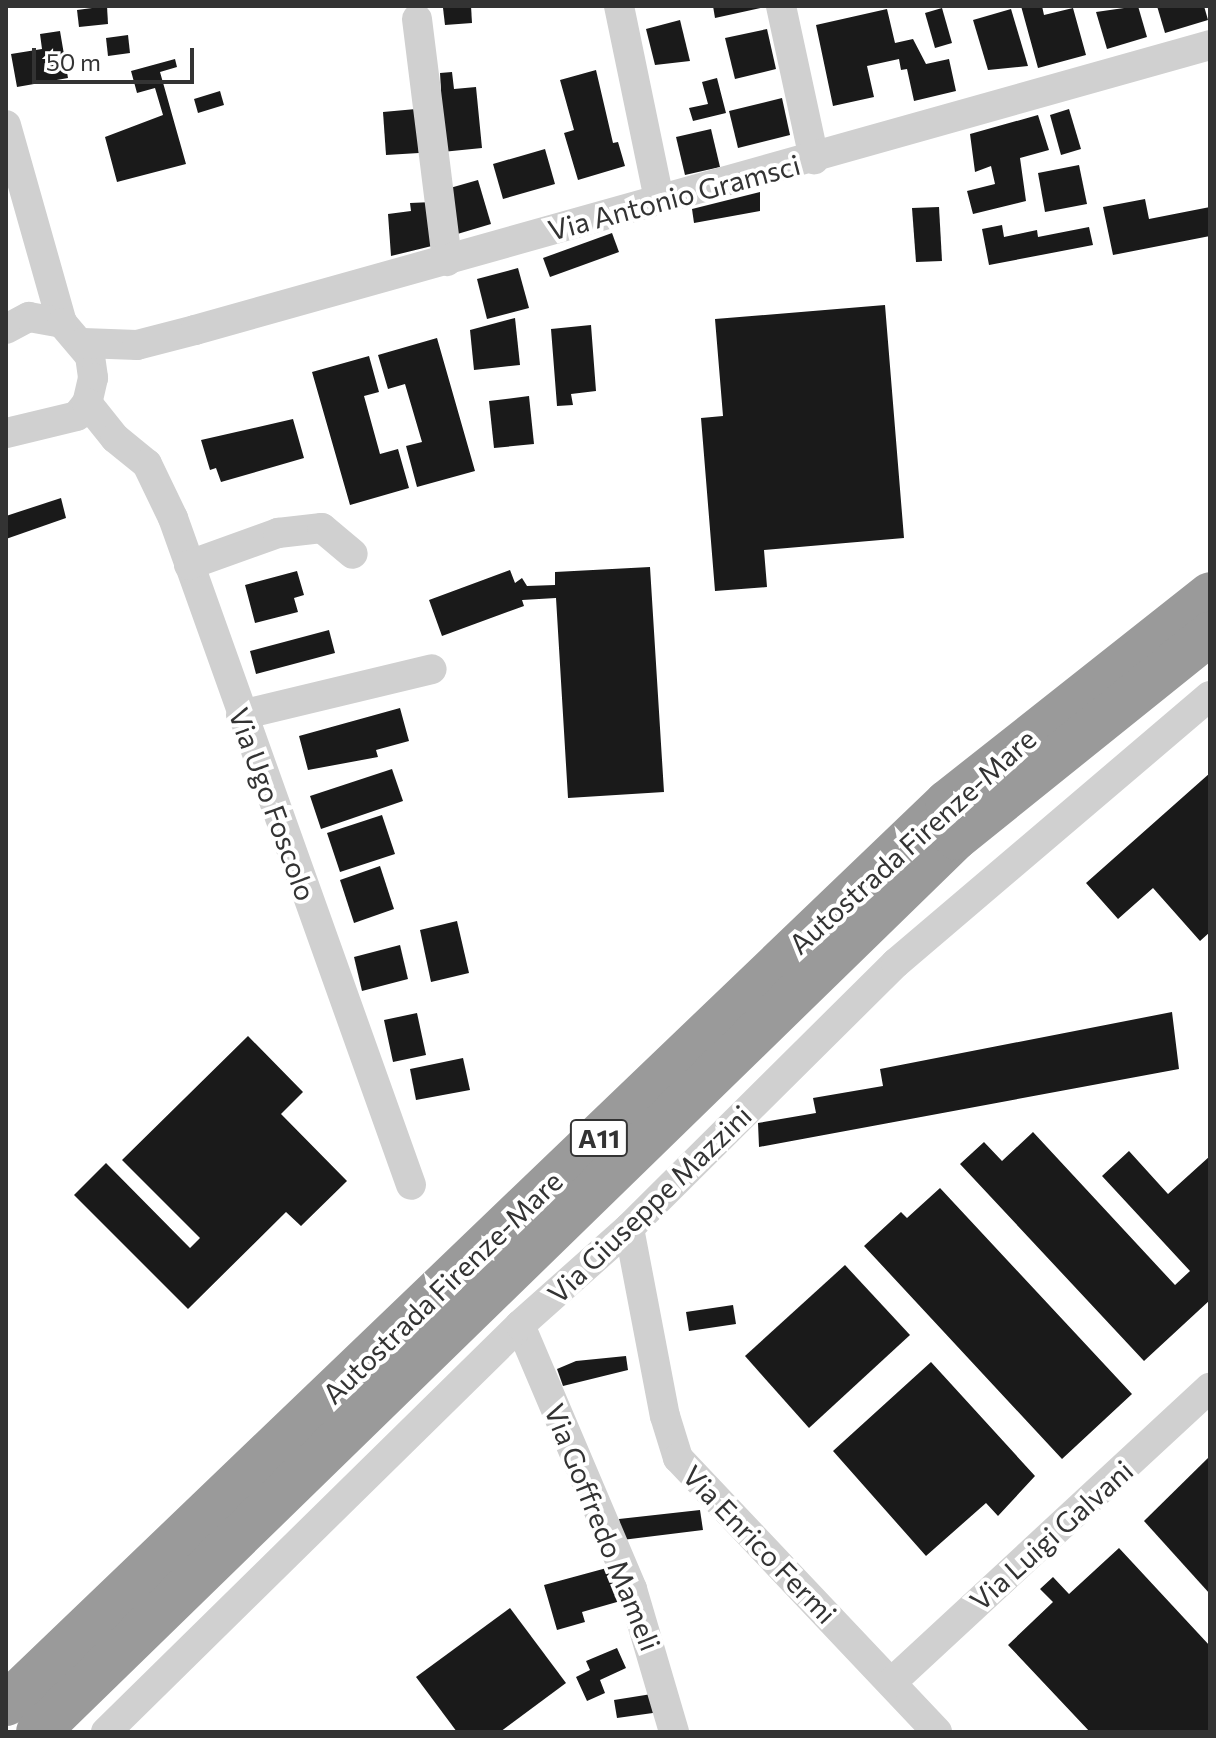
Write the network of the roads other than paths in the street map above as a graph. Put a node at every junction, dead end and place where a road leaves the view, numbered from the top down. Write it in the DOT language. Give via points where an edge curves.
graph roads {
  1 [pos="619,6"];
  2 [pos="781,6"];
  3 [pos="417,19"];
  4 [pos="1210,45"];
  5 [pos="6,125"];
  6 [pos="814,159"];
  7 [pos="659,200"];
  8 [pos="447,261"];
  9 [pos="48,263"];
  10 [pos="18,323"];
  11 [pos="73,333"];
  12 [pos="137,345"];
  13 [pos="90,390"];
  14 [pos="61,423"];
  15 [pos="6,433"];
  16 [pos="115,438"];
  17 [pos="353,554"];
  18 [pos="189,565"];
  19 [pos="1210,594"];
  20 [pos="1210,634"];
  21 [pos="432,669"];
  22 [pos="1210,696"];
  23 [pos="241,715"];
  24 [pos="411,1185"];
  25 [pos="629,1228"];
  26 [pos="520,1325"];
  27 [pos="1210,1388"];
  28 [pos="892,1682"];
  29 [pos="6,1704"];
  30 [pos="38,1732"];
  31 [pos="106,1732"];
  32 [pos="674,1732"];
  33 [pos="937,1732"];
  1 -- 7 [label="street"];
  2 -- 6 [label="street"];
  3 -- 8 [label="street"];
  4 -- 6 [label="street, Via Antonio Gramsci"];
  5 -- 9 [label="street"];
  6 -- 7 [label="street, Via Antonio Gramsci"];
  7 -- 8 [label="street, Via Antonio Gramsci"];
  8 -- 12 [label="street, Via Antonio Gramsci"];
  9 -- 10 [label="street"];
  9 -- 11 [label="street"];
  10 -- 11 [label="street, Via Antonio Gramsci"];
  11 -- 12 [label="street, Via Antonio Gramsci"];
  11 -- 13 [label="street"];
  12 -- 13 [label="street, Via Antonio Gramsci"];
  13 -- 14 [label="street, Via Antonio Gramsci" via="77,416"];
  13 -- 16 [label="street, Via Ugo Foscolo"];
  14 -- 15 [label="street"];
  14 -- 16 [label="street, Via Ugo Foscolo"];
  16 -- 18 [label="street, Via Ugo Foscolo" via="147,464"];
  17 -- 18 [label="street" via="322,528 278,533"];
  18 -- 23 [label="street, Via Ugo Foscolo"];
  19 -- 29 [label="highway, Autostrada Firenze-Mare / A11" via="947,802"];
  20 -- 30 [label="highway, Autostrada Firenze-Mare / A11" via="956,838"];
  21 -- 23 [label="street"];
  22 -- 25 [label="street, Via Giuseppe Mazzini" via="896,963"];
  23 -- 24 [label="street, Via Ugo Foscolo"];
  25 -- 26 [label="street, Via Giuseppe Mazzini"];
  25 -- 28 [label="street, Via Enrico Fermi" via="678,1458"];
  26 -- 31 [label="street, Via Giuseppe Mazzini"];
  26 -- 32 [label="street, Via Goffredo Mameli" via="632,1589"];
  27 -- 28 [label="street, Via Luigi Galvani"];
  28 -- 33 [label="street, Via Enrico Fermi"];
}
